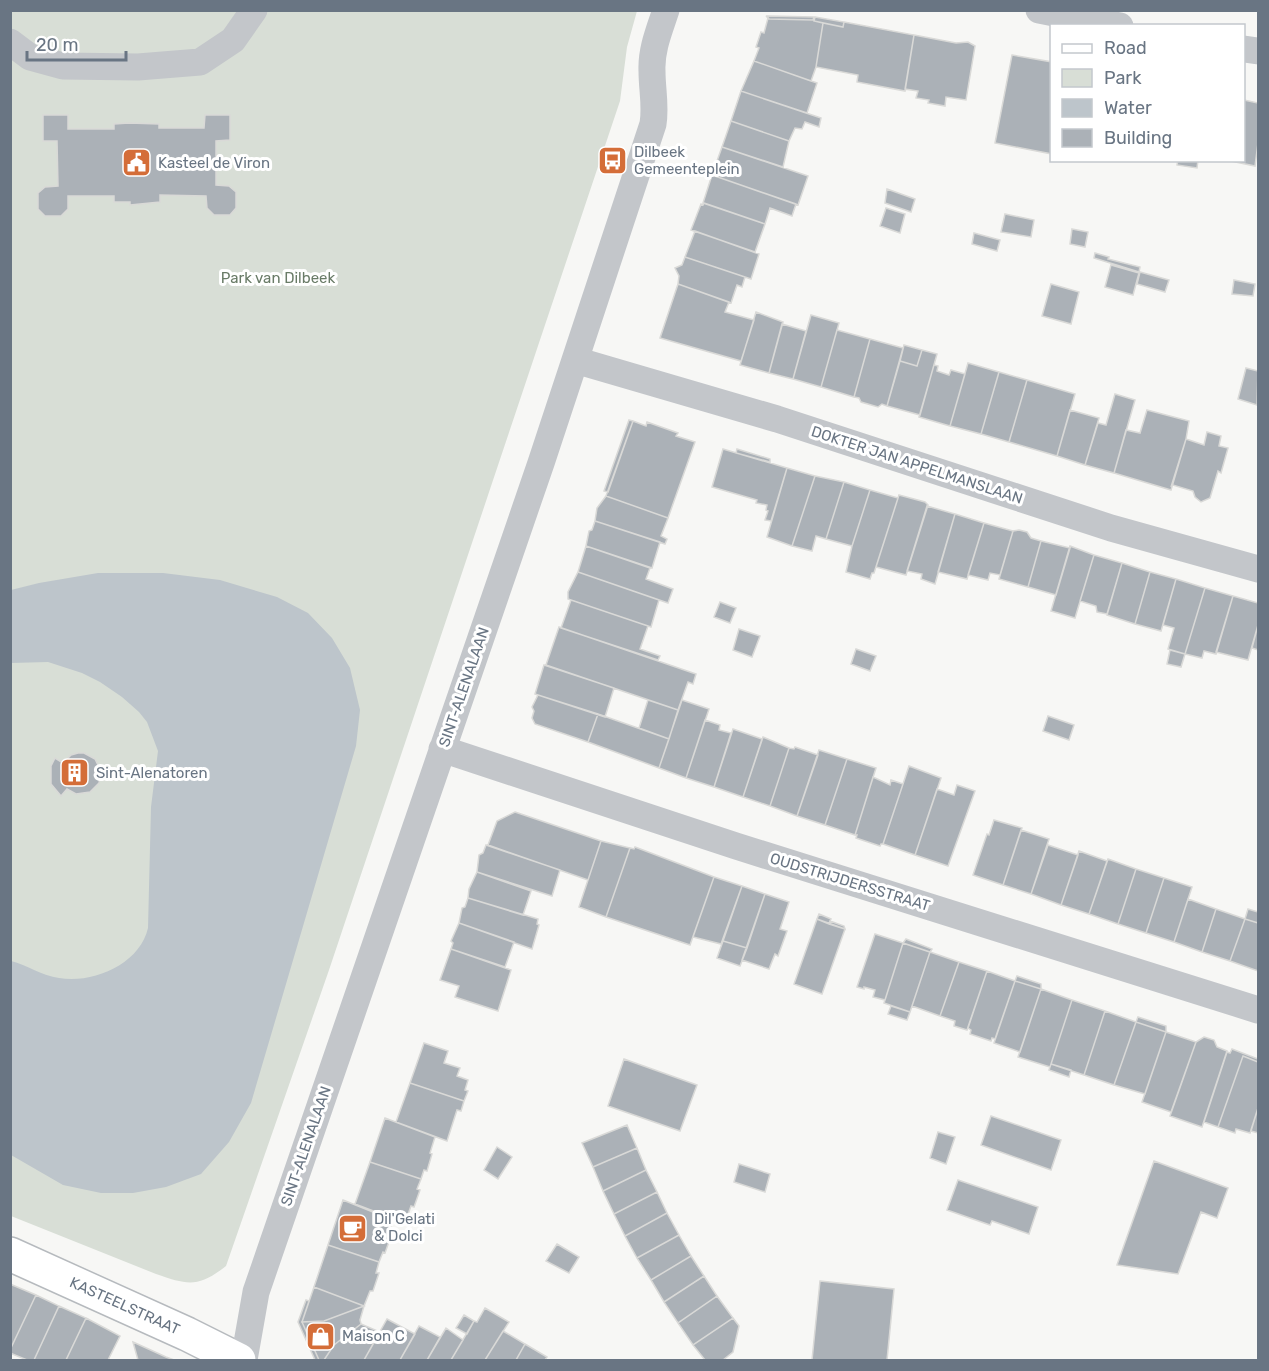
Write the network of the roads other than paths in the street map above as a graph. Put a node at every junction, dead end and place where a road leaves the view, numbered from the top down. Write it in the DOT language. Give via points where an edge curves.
graph roads {
  1 [pos="254,10"];
  2 [pos="666,10"];
  3 [pos="1039,10"];
  4 [pos="1110,24"];
  5 [pos="10,42"];
  6 [pos="575,360"];
  7 [pos="1258,569"];
  8 [pos="442,749"];
  9 [pos="1258,1010"];
  10 [pos="10,1254"];
  11 [pos="239,1360"];
  12 [pos="244,1360"];
  1 -- 5 [label="street" via="232,40 200,62 138,67 63,66 30,57"];
  2 -- 6 [label="street, SINT-ALENALAAN" via="653,47 653,124"];
  3 -- 4 [label="street"];
  6 -- 7 [label="street, DOKTER JAN APPELMANSLAAN" via="777,419 1111,528"];
  6 -- 8 [label="street, SINT-ALENALAAN"];
  8 -- 9 [label="street, OUDSTRIJDERSSTRAAT"];
  8 -- 12 [label="street, SINT-ALENALAAN" via="256,1292"];
  10 -- 11 [label="street, KASTEELSTRAAT"];
}
